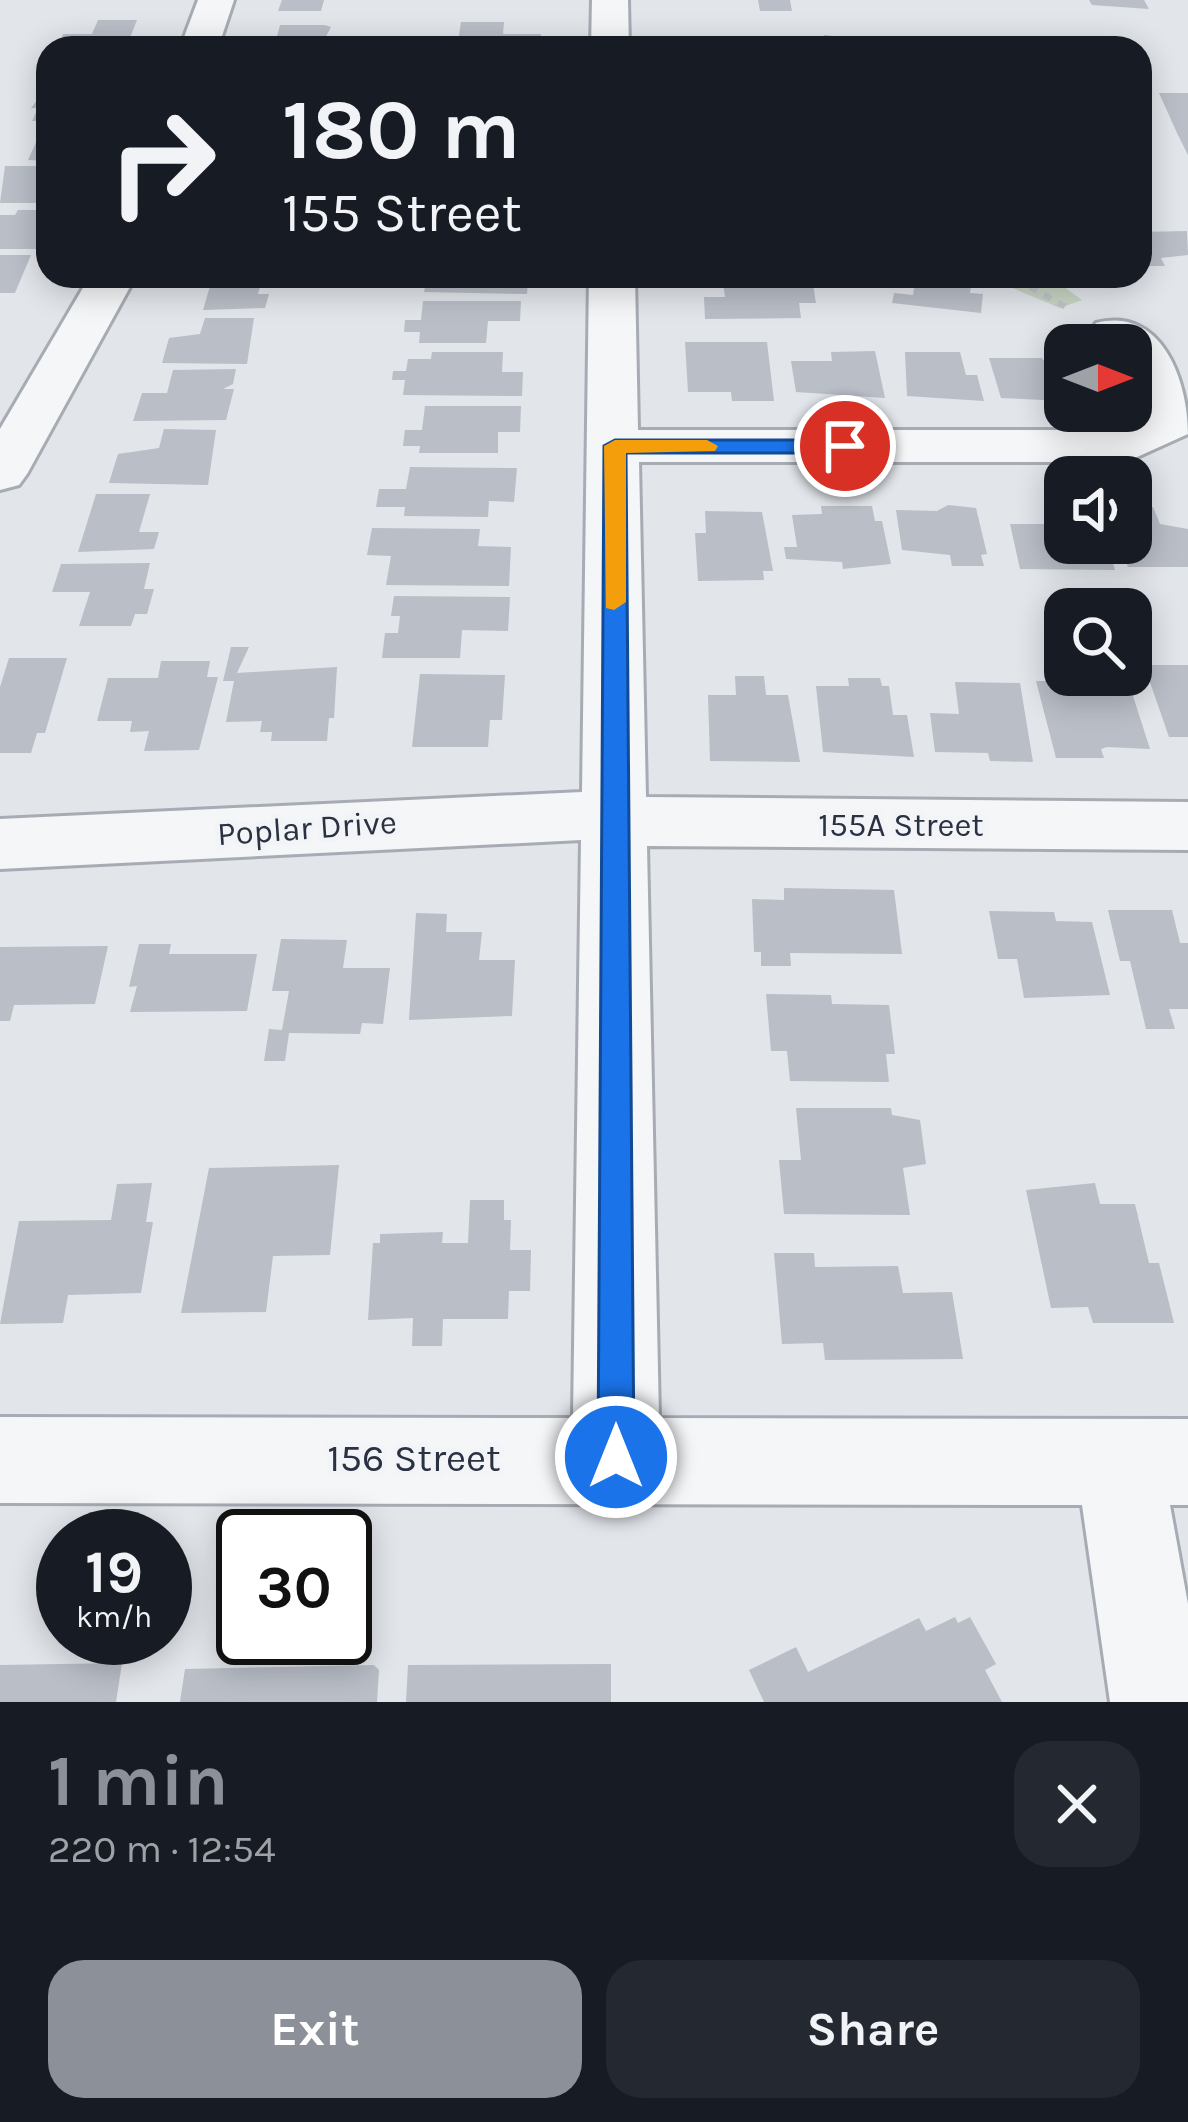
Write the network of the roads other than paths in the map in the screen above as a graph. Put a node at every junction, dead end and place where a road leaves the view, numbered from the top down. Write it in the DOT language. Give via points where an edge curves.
graph roads {
  1 [pos="216,0"];
  2 [pos="610,0"];
  3 [pos="203,36"];
  4 [pos="610,36"];
  5 [pos="106,288"];
  6 [pos="612,288"];
  7 [pos="1152,374"];
  8 [pos="615,446"];
  9 [pos="0,474"];
  10 [pos="614,820"];
  11 [pos="1188,826"];
  12 [pos="0,844"];
  13 [pos="616,1457"];
  14 [pos="0,1460"];
  15 [pos="1154,1462"];
  16 [pos="1158,1702"];
  1 -- 3 [label="street"];
  2 -- 4 [label="street"];
  5 -- 9 [label="street"];
  6 -- 8 [label="street"];
  7 -- 8 [label="street" via="1169,424 1126,446"];
  8 -- 10 [label="street"];
  10 -- 11 [label="street, 155A Street"];
  10 -- 12 [label="street, Poplar Drive" via="557,814"];
  10 -- 13 [label="street"];
  13 -- 14 [label="street, 156 Street"];
  13 -- 15 [label="street, 156 Street"];
  15 -- 16 [label="street"];
}
